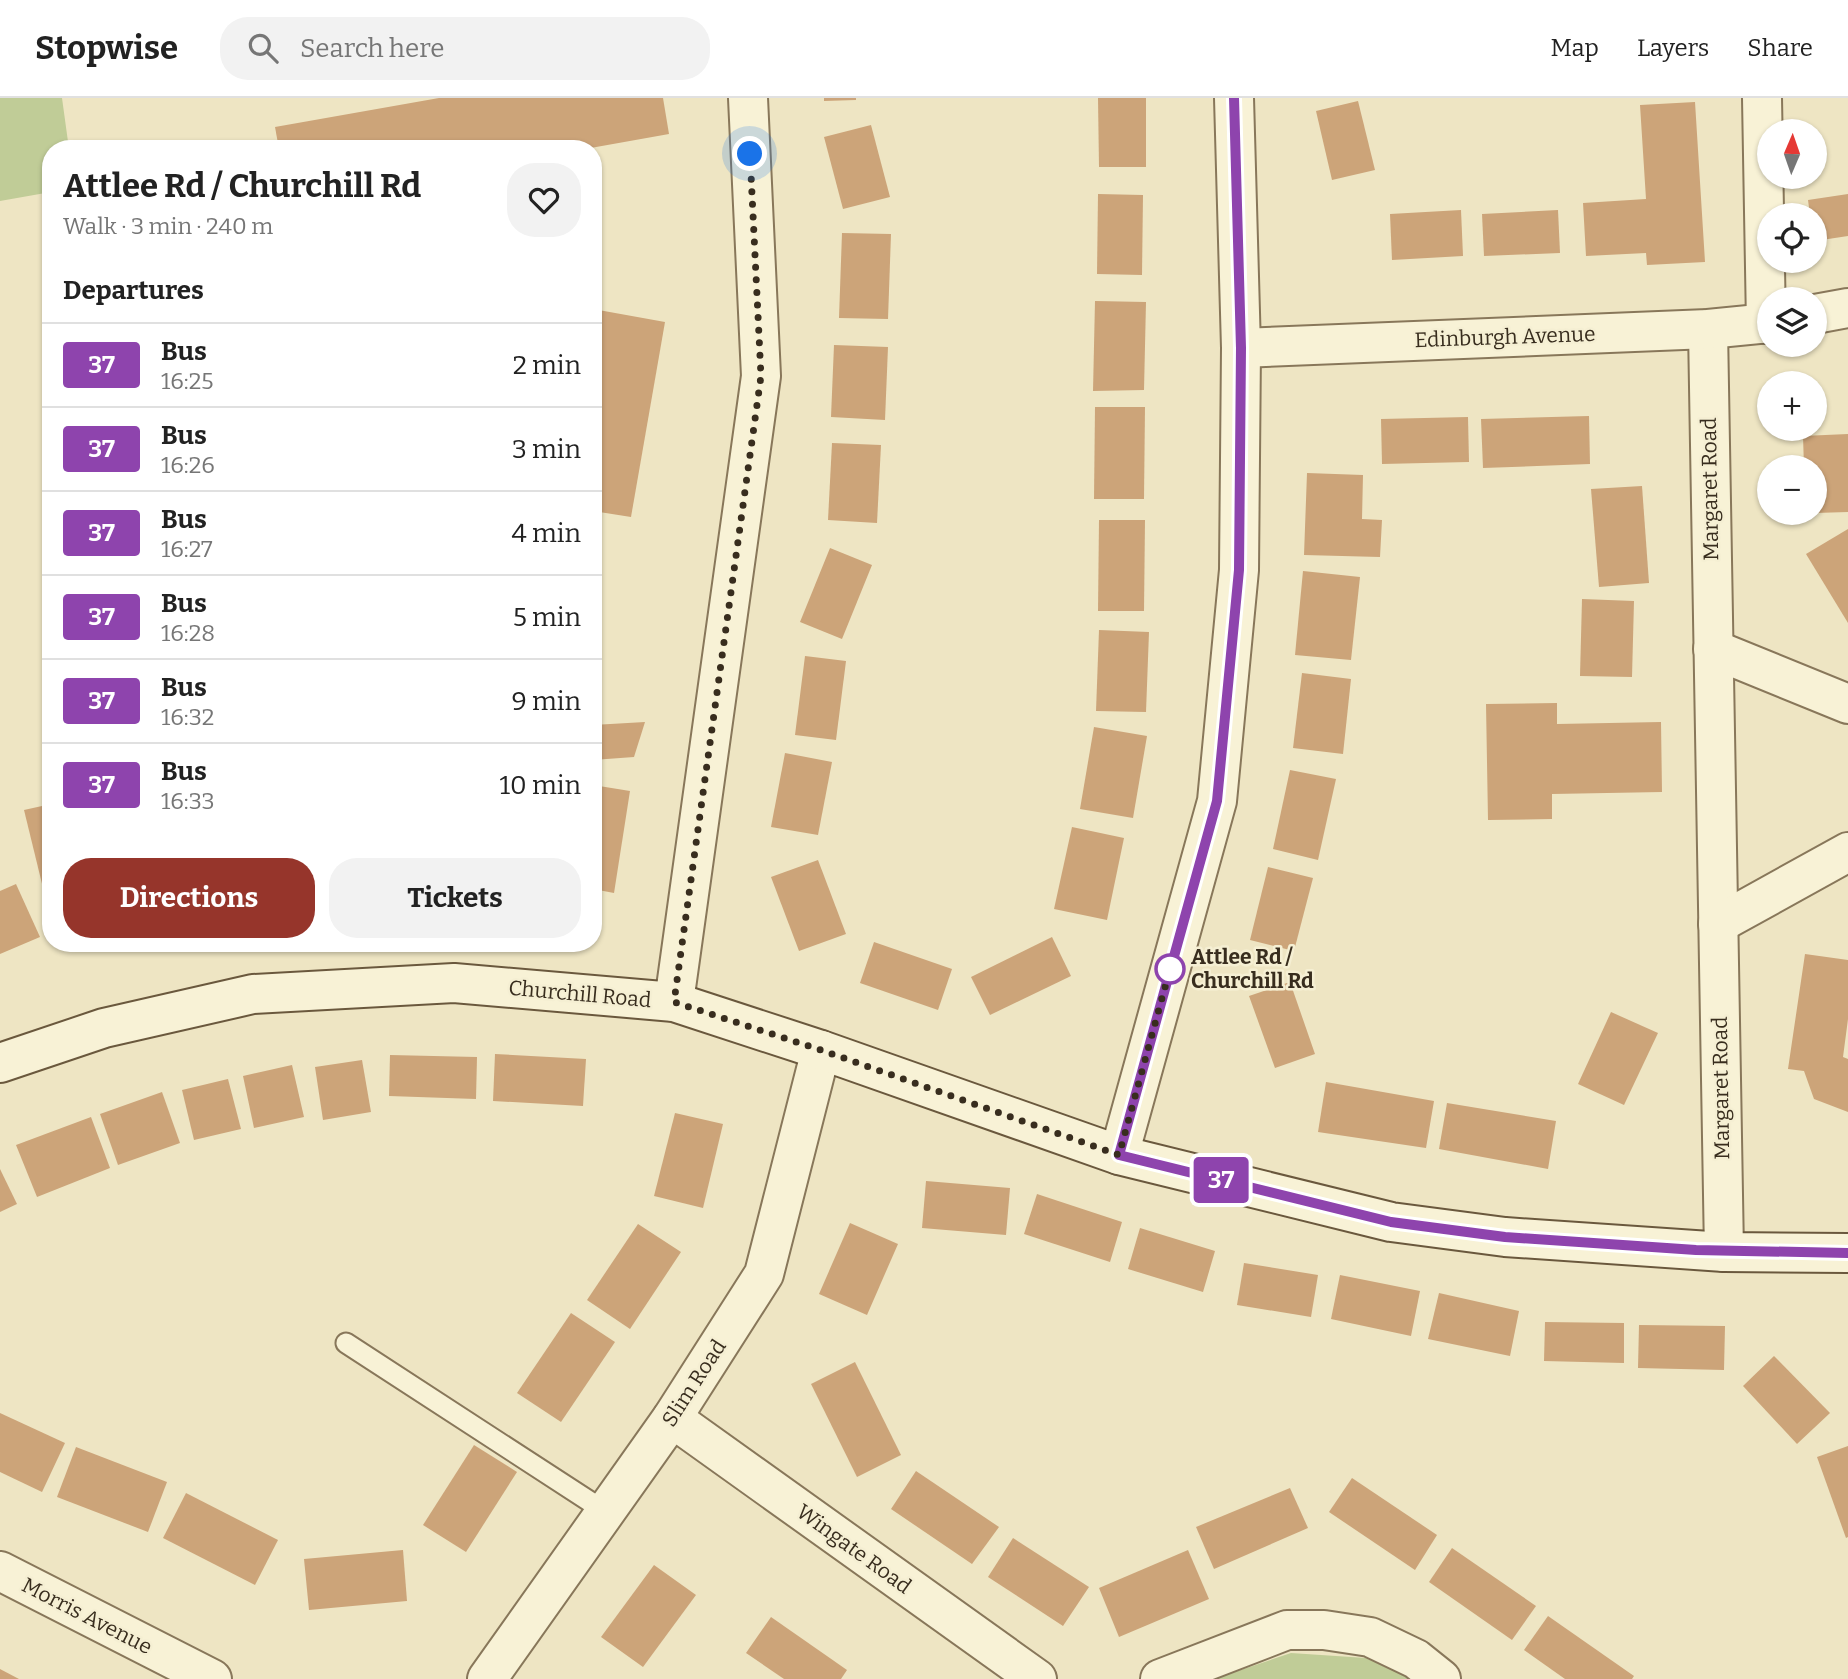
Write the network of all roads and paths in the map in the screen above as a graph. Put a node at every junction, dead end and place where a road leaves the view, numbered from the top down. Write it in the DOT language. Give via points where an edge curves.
graph roads {
  1 [pos="748,98"];
  2 [pos="1234,98"];
  3 [pos="1762,98"];
  4 [pos="1767,287"];
  5 [pos="1848,308"];
  6 [pos="1827,312"];
  7 [pos="1757,324"];
  8 [pos="1708,329"];
  9 [pos="1241,348"];
  10 [pos="1713,649"];
  11 [pos="1848,704"];
  12 [pos="1848,852"];
  13 [pos="1718,924"];
  14 [pos="674,1002"];
  15 [pos="821,1050"];
  16 [pos="0,1063"];
  17 [pos="1119,1155"];
  18 [pos="1724,1252"];
  19 [pos="1848,1253"];
  20 [pos="346,1343"];
  21 [pos="672,1418"];
  22 [pos="606,1511"];
  23 [pos="0,1571"];
  24 [pos="212,1679"];
  25 [pos="487,1679"];
  26 [pos="1037,1679"];
  27 [pos="1160,1679"];
  28 [pos="1441,1679"];
  1 -- 14 [label="street" via="761,376"];
  2 -- 9 [label="street"];
  3 -- 4 [label="street"];
  5 -- 6 [label="street"];
  7 -- 8 [label="street, Edinburgh Avenue"];
  8 -- 9 [label="street, Edinburgh Avenue"];
  8 -- 10 [label="street, Margaret Road"];
  9 -- 17 [label="street" via="1239,570 1217,801"];
  10 -- 11 [label="street"];
  10 -- 13 [label="street, Margaret Road"];
  12 -- 13 [label="street"];
  13 -- 18 [label="street, Margaret Road"];
  14 -- 15 [label="street, Churchill Road"];
  14 -- 16 [label="street, Churchill Road" via="454,983 253,994 104,1028"];
  15 -- 17 [label="street, Churchill Road"];
  15 -- 21 [label="street, Slim Road" via="764,1274"];
  17 -- 18 [label="street, Churchill Road" via="1391,1222 1505,1237"];
  18 -- 19 [label="street, Churchill Road"];
  20 -- 22 [label="lane"];
  21 -- 22 [label="street, Slim Road"];
  21 -- 26 [label="street, Wingate Road"];
  22 -- 25 [label="street, Slim Road"];
  23 -- 24 [label="street, Morris Avenue"];
  27 -- 28 [label="street" via="1287,1630 1370,1637 1416,1659"];
}
